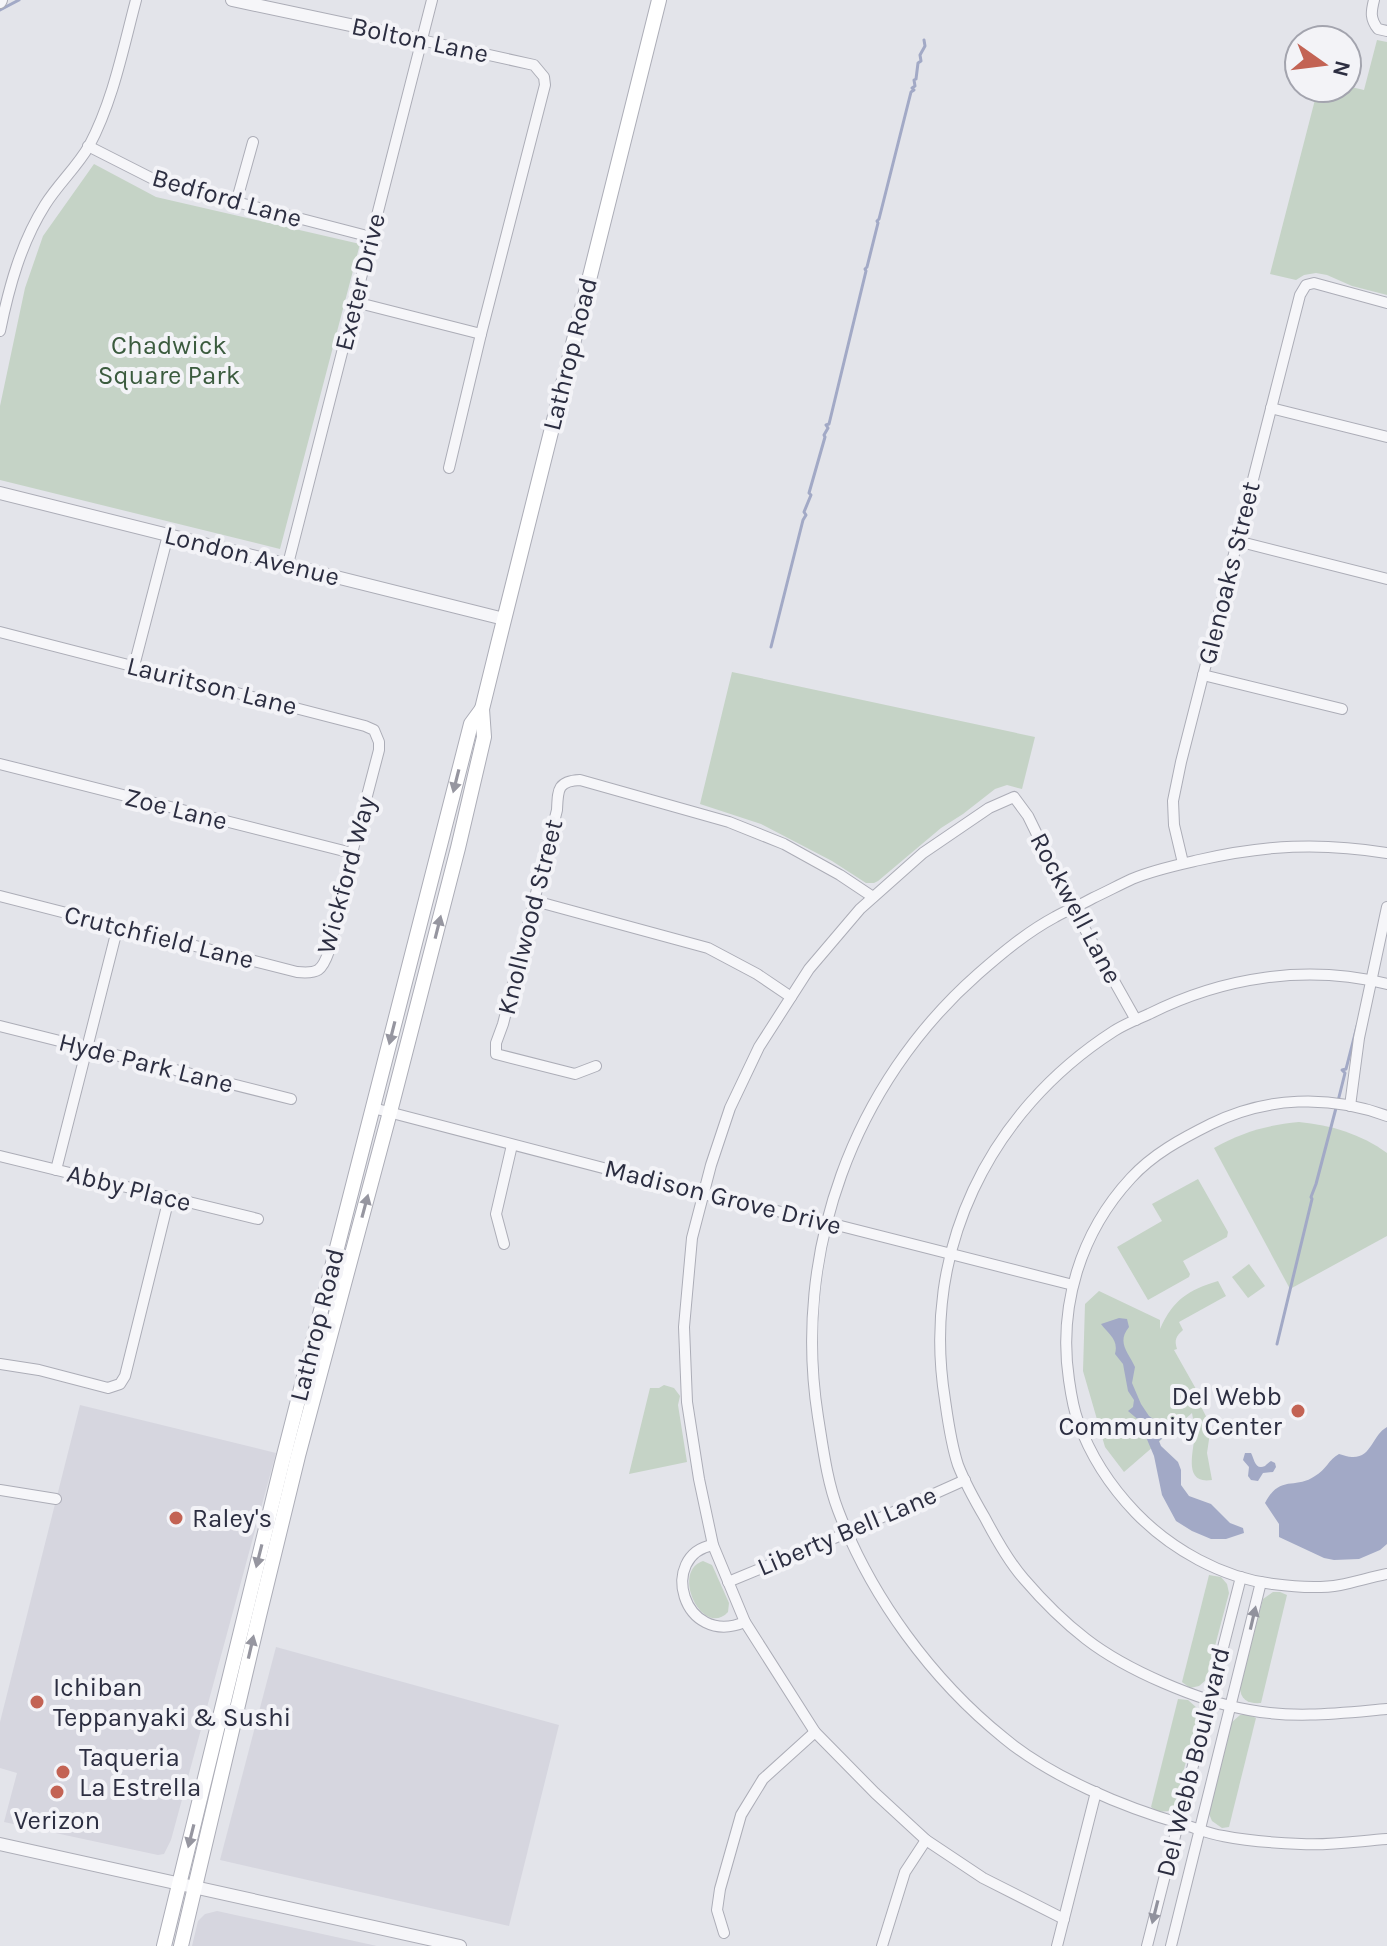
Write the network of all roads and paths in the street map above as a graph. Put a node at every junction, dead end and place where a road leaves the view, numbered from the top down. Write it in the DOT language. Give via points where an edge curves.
graph roads {
  1 [pos="136,0"];
  2 [pos="232,0"];
  3 [pos="432,0"];
  4 [pos="659,0"];
  5 [pos="1374,0"];
  6 [pos="1387,31"];
  7 [pos="421,40"];
  8 [pos="253,142"];
  9 [pos="88,146"];
  10 [pos="236,203"];
  11 [pos="371,237"];
  12 [pos="355,302"];
  13 [pos="1387,303"];
  14 [pos="0,331"];
  15 [pos="481,334"];
  16 [pos="1271,408"];
  17 [pos="1387,437"];
  18 [pos="449,468"];
  19 [pos="0,493"];
  20 [pos="168,535"];
  21 [pos="1237,541"];
  22 [pos="288,564"];
  23 [pos="1387,579"];
  24 [pos="504,619"];
  25 [pos="0,632"];
  26 [pos="134,666"];
  27 [pos="1203,675"];
  28 [pos="482,709"];
  29 [pos="1342,709"];
  30 [pos="0,764"];
  31 [pos="371,779"];
  32 [pos="352,853"];
  33 [pos="1387,853"];
  34 [pos="1183,863"];
  35 [pos="0,896"];
  36 [pos="873,897"];
  37 [pos="535,901"];
  38 [pos="1387,907"];
  39 [pos="1073,908"];
  40 [pos="118,926"];
  41 [pos="319,970"];
  42 [pos="1372,980"];
  43 [pos="1387,984"];
  44 [pos="791,997"];
  45 [pos="1136,1020"];
  46 [pos="0,1026"];
  47 [pos="88,1048"];
  48 [pos="596,1066"];
  49 [pos="291,1099"];
  50 [pos="1350,1106"];
  51 [pos="373,1108"];
  52 [pos="390,1112"];
  53 [pos="1387,1116"];
  54 [pos="512,1145"];
  55 [pos="0,1156"];
  56 [pos="56,1170"];
  57 [pos="703,1194"];
  58 [pos="169,1198"];
  59 [pos="258,1219"];
  60 [pos="825,1222"];
  61 [pos="504,1244"];
  62 [pos="951,1253"];
  63 [pos="1073,1285"];
  64 [pos="0,1364"];
  65 [pos="289,1464"];
  66 [pos="965,1480"];
  67 [pos="0,1490"];
  68 [pos="56,1499"];
  69 [pos="849,1532"];
  70 [pos="713,1545"];
  71 [pos="1387,1574"];
  72 [pos="1241,1577"];
  73 [pos="728,1582"];
  74 [pos="1261,1582"];
  75 [pos="745,1622"];
  76 [pos="1209,1699"];
  77 [pos="1231,1705"];
  78 [pos="1387,1709"];
  79 [pos="815,1732"];
  80 [pos="1096,1792"];
  81 [pos="1177,1823"];
  82 [pos="1200,1830"];
  83 [pos="1387,1839"];
  84 [pos="926,1840"];
  85 [pos="0,1844"];
  86 [pos="179,1884"];
  87 [pos="196,1887"];
  88 [pos="1064,1919"];
  89 [pos="724,1933"];
  90 [pos="164,1946"];
  91 [pos="181,1946"];
  92 [pos="460,1946"];
  93 [pos="882,1946"];
  94 [pos="1057,1946"];
  95 [pos="1147,1946"];
  96 [pos="1171,1946"];
  1 -- 9 [label="street" via="100,124"];
  2 -- 7 [label="street, Bolton Lane"];
  3 -- 7 [label="street, Exeter Drive"];
  4 -- 24 [label="main road, Lathrop Road"];
  5 -- 6 [label="street" via="1372,23"];
  7 -- 11 [label="street, Exeter Drive"];
  7 -- 15 [label="street, Bolton Lane" via="523,61 544,77"];
  8 -- 10 [label="street"];
  9 -- 10 [label="street, Bedford Lane" via="159,182"];
  9 -- 14 [label="street" via="33,224"];
  10 -- 11 [label="street, Bedford Lane"];
  11 -- 12 [label="street, Exeter Drive"];
  12 -- 15 [label="street"];
  12 -- 22 [label="street, Exeter Drive"];
  13 -- 16 [label="street, Glenoaks Street" via="1306,285"];
  15 -- 18 [label="street"];
  16 -- 17 [label="street"];
  16 -- 21 [label="street, Glenoaks Street"];
  19 -- 20 [label="street, London Avenue"];
  20 -- 22 [label="street, London Avenue"];
  20 -- 26 [label="street"];
  21 -- 23 [label="street"];
  21 -- 27 [label="street, Glenoaks Street"];
  22 -- 24 [label="street, London Avenue"];
  24 -- 28 [label="main road, Lathrop Road"];
  25 -- 26 [label="street, Lauritson Lane"];
  26 -- 31 [label="street, Lauritson Lane" via="374,730 379,750"];
  27 -- 29 [label="street"];
  27 -- 34 [label="street, Glenoaks Street" via="1173,801"];
  28 -- 51 [label="main road, Lathrop Road, one-way" via="471,724"];
  52 -- 28 [label="main road, Lathrop Road, one-way" via="484,737"];
  30 -- 32 [label="street, Zoe Lane"];
  31 -- 32 [label="street, Wickford Way"];
  32 -- 41 [label="street, Wickford Way" via="329,951"];
  33 -- 34 [label="street" via="1293,845"];
  34 -- 39 [label="street"];
  35 -- 40 [label="street, Crutchfield Lane"];
  36 -- 37 [label="street, Knollwood Street" via="784,844 729,822 580,780 559,788"];
  36 -- 39 [label="street, Rockwell Lane" via="923,853 1014,797"];
  36 -- 44 [label="street"];
  37 -- 44 [label="street" via="708,948"];
  37 -- 48 [label="street, Knollwood Street" via="494,1049 496,1054 575,1074"];
  38 -- 42 [label="street"];
  39 -- 45 [label="street, Rockwell Lane"];
  39 -- 60 [label="street" via="1001,953 951,998 912,1044 847,1156"];
  40 -- 41 [label="street, Crutchfield Lane" via="297,972"];
  40 -- 47 [label="street"];
  42 -- 43 [label="street"];
  42 -- 45 [label="street" via="1335,974 1259,978 1182,998"];
  42 -- 50 [label="street"];
  44 -- 57 [label="street" via="730,1108"];
  45 -- 62 [label="street" via="1080,1055 1015,1121 966,1205"];
  46 -- 47 [label="street, Hyde Park Lane"];
  47 -- 49 [label="street, Hyde Park Lane"];
  47 -- 56 [label="street"];
  50 -- 53 [label="street"];
  50 -- 63 [label="street" via="1303,1100 1279,1103 1228,1116 1180,1139 1116,1196 1083,1253"];
  51 -- 52 [label="street, Madison Grove Drive"];
  51 -- 65 [label="main road, Lathrop Road"];
  52 -- 54 [label="street, Madison Grove Drive"];
  65 -- 52 [label="main road, Lathrop Road, one-way"];
  54 -- 57 [label="street, Madison Grove Drive"];
  54 -- 61 [label="street" via="496,1214"];
  55 -- 56 [label="street, Abby Place"];
  56 -- 58 [label="street, Abby Place"];
  57 -- 60 [label="street, Madison Grove Drive"];
  57 -- 70 [label="street" via="692,1238 684,1327 687,1402"];
  58 -- 59 [label="street, Abby Place"];
  58 -- 64 [label="street" via="120,1384 108,1388"];
  60 -- 62 [label="street, Madison Grove Drive"];
  60 -- 69 [label="street" via="811,1330 813,1389 827,1467"];
  62 -- 63 [label="street, Madison Grove Drive"];
  62 -- 66 [label="street" via="939,1333 941,1376"];
  63 -- 72 [label="street" via="1065,1336 1072,1401 1107,1478 1163,1539"];
  65 -- 86 [label="main road, Lathrop Road, one-way"];
  87 -- 65 [label="main road, Lathrop Road, one-way"];
  66 -- 69 [label="street, Liberty Bell Lane"];
  66 -- 76 [label="street" via="1023,1578 1084,1638 1164,1683"];
  67 -- 68 [label="street"];
  69 -- 73 [label="street, Liberty Bell Lane"];
  69 -- 80 [label="street" via="892,1615 924,1660 1005,1740"];
  70 -- 73 [label="street"];
  70 -- 75 [label="street" via="698,1549 684,1570 688,1603 714,1626"];
  71 -- 74 [label="street" via="1337,1586"];
  72 -- 74 [label="street"];
  72 -- 76 [label="street, Del Webb Boulevard"];
  73 -- 75 [label="street"];
  77 -- 74 [label="street, Del Webb Boulevard, one-way"];
  75 -- 79 [label="street"];
  76 -- 77 [label="street"];
  76 -- 81 [label="street, Del Webb Boulevard"];
  77 -- 78 [label="street" via="1308,1716"];
  77 -- 82 [label="street, Del Webb Boulevard"];
  79 -- 84 [label="street"];
  79 -- 89 [label="street" via="763,1779 741,1815 720,1889 717,1910"];
  80 -- 81 [label="street"];
  80 -- 88 [label="street"];
  81 -- 82 [label="street"];
  81 -- 95 [label="street, Del Webb Boulevard, one-way"];
  82 -- 83 [label="street" via="1305,1844"];
  82 -- 96 [label="street, Del Webb Boulevard"];
  84 -- 88 [label="street" via="983,1878"];
  84 -- 93 [label="street" via="905,1872"];
  85 -- 86 [label="street"];
  86 -- 87 [label="street"];
  86 -- 90 [label="main road, Lathrop Road"];
  87 -- 91 [label="main road, Lathrop Road"];
  87 -- 92 [label="street"];
  88 -- 94 [label="street"];
}
